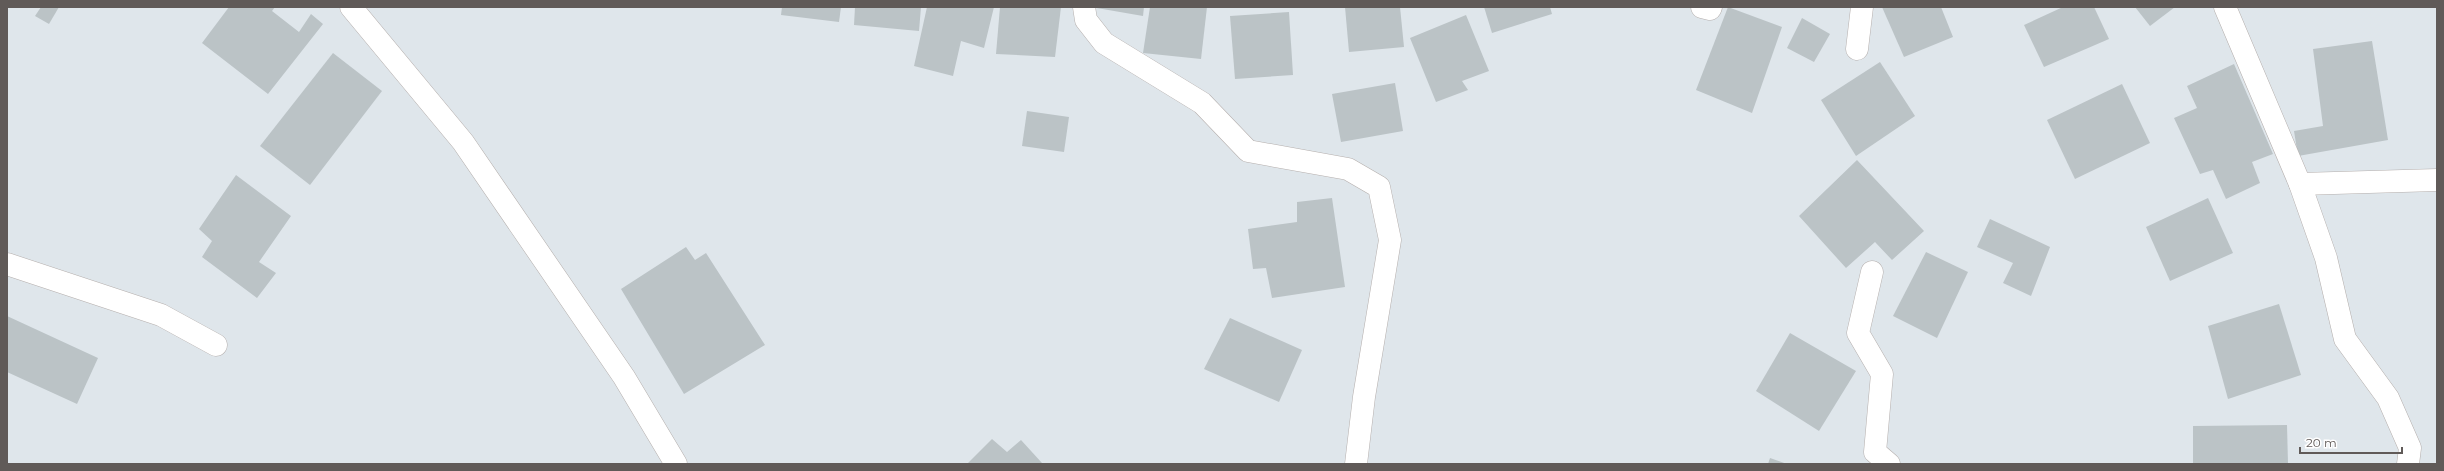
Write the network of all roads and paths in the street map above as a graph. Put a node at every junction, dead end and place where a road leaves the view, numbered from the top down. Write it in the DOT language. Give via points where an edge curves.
graph roads {
  1 [pos="350,7"];
  2 [pos="1084,7"];
  3 [pos="1702,7"];
  4 [pos="1711,7"];
  5 [pos="1862,7"];
  6 [pos="2225,7"];
  7 [pos="1857,50"];
  8 [pos="2437,180"];
  9 [pos="2300,184"];
  10 [pos="7,264"];
  11 [pos="1872,272"];
  12 [pos="216,345"];
  13 [pos="676,464"];
  14 [pos="1356,464"];
  15 [pos="1889,464"];
  16 [pos="2408,464"];
  1 -- 13 [label="street" via="463,142 624,377"];
  2 -- 14 [label="street" via="1086,20 1104,44 1202,102 1248,151 1348,169 1379,187 1390,240 1364,397"];
  3 -- 4 [label="street"];
  5 -- 7 [label="street"];
  6 -- 9 [label="street"];
  8 -- 9 [label="street"];
  9 -- 16 [label="street" via="2326,258 2345,339 2388,398 2410,448"];
  10 -- 12 [label="street" via="161,315"];
  11 -- 15 [label="street" via="1858,333 1882,374 1875,452"];
}
